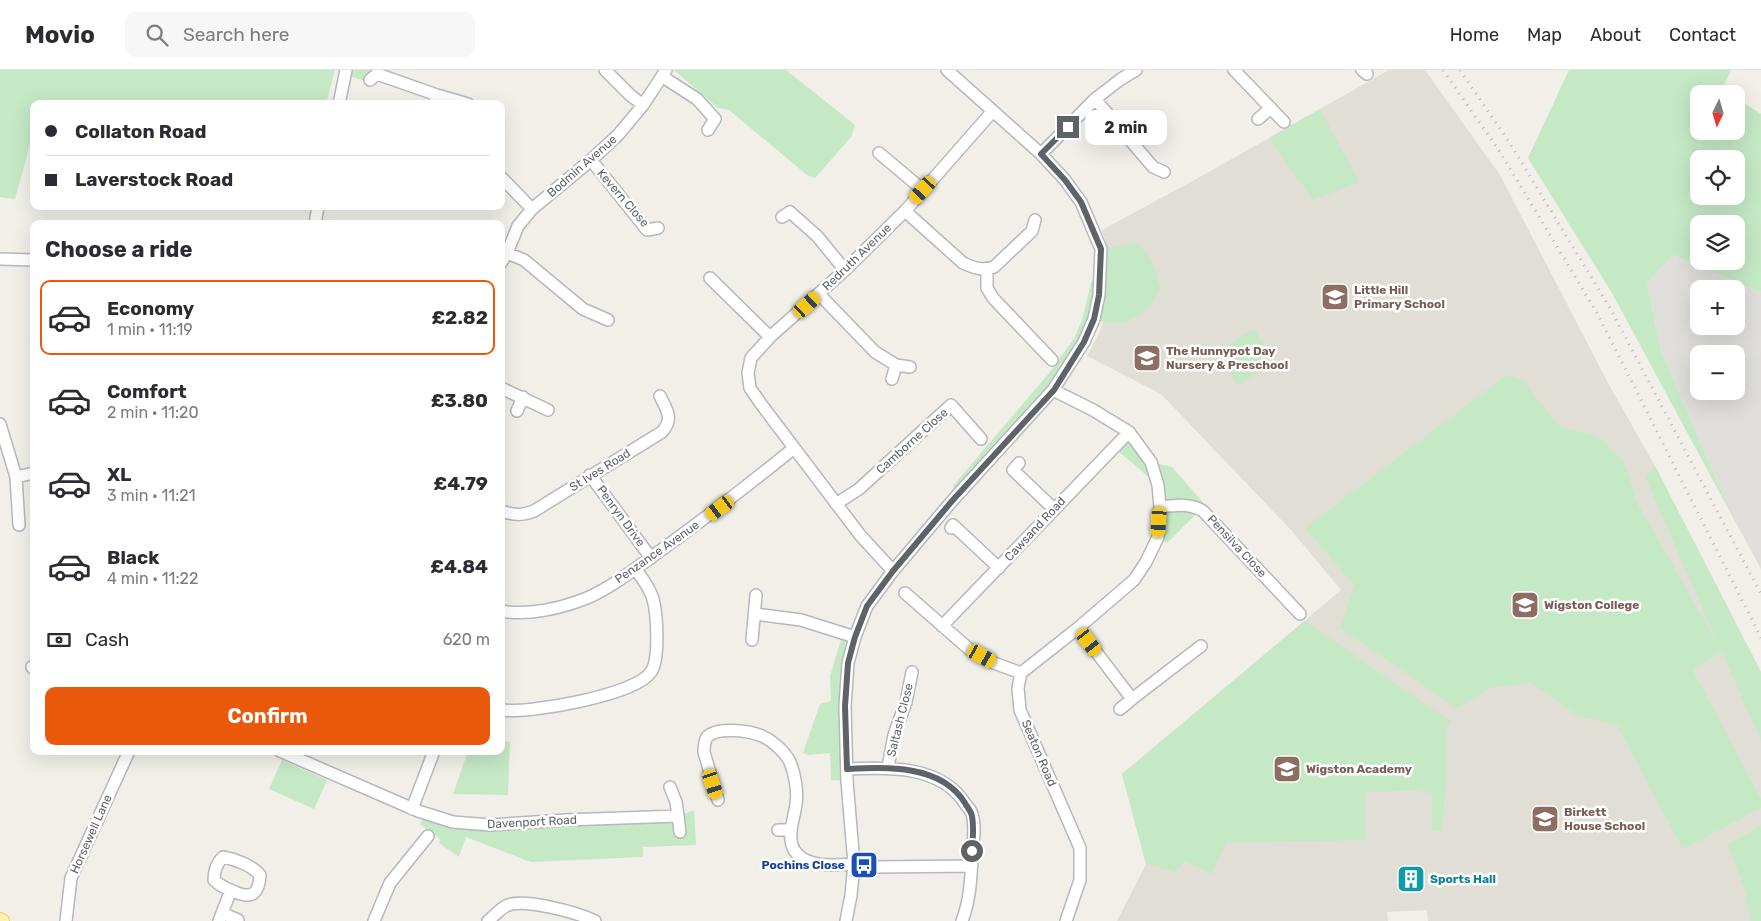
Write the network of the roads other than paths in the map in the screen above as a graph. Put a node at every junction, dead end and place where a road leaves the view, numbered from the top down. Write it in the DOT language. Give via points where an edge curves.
graph roads {
  1 [pos="346,70"];
  2 [pos="604,70"];
  3 [pos="947,70"];
  4 [pos="1113,70"];
  5 [pos="1136,70"];
  6 [pos="1234,70"];
  7 [pos="664,73"];
  8 [pos="374,75"];
  9 [pos="1121,79"];
  10 [pos="1095,99"];
  11 [pos="340,100"];
  12 [pos="436,100"];
  13 [pos="643,105"];
  14 [pos="1270,108"];
  15 [pos="992,112"];
  16 [pos="1258,119"];
  17 [pos="1284,122"];
  18 [pos="708,130"];
  19 [pos="879,153"];
  20 [pos="1041,154"];
  21 [pos="591,160"];
  22 [pos="1164,172"];
  23 [pos="505,181"];
  24 [pos="923,190"];
  25 [pos="532,209"];
  26 [pos="905,211"];
  27 [pos="782,217"];
  28 [pos="1036,220"];
  29 [pos="649,231"];
  30 [pos="505,256"];
  31 [pos="505,258"];
  32 [pos="0,259"];
  33 [pos="30,260"];
  34 [pos="987,269"];
  35 [pos="845,270"];
  36 [pos="710,278"];
  37 [pos="819,294"];
  38 [pos="608,320"];
  39 [pos="770,338"];
  40 [pos="1052,360"];
  41 [pos="896,365"];
  42 [pos="910,367"];
  43 [pos="892,379"];
  44 [pos="505,390"];
  45 [pos="1054,390"];
  46 [pos="660,396"];
  47 [pos="523,397"];
  48 [pos="548,410"];
  49 [pos="517,411"];
  50 [pos="0,424"];
  51 [pos="1129,432"];
  52 [pos="981,439"];
  53 [pos="794,448"];
  54 [pos="1019,463"];
  55 [pos="30,474"];
  56 [pos="590,475"];
  57 [pos="16,477"];
  58 [pos="836,504"];
  59 [pos="1160,506"];
  60 [pos="1054,509"];
  61 [pos="505,512"];
  62 [pos="954,524"];
  63 [pos="19,525"];
  64 [pos="651,558"];
  65 [pos="999,568"];
  66 [pos="636,569"];
  67 [pos="893,571"];
  68 [pos="905,593"];
  69 [pos="756,594"];
  70 [pos="505,611"];
  71 [pos="755,614"];
  72 [pos="1301,615"];
  73 [pos="942,626"];
  74 [pos="1078,628"];
  75 [pos="855,637"];
  76 [pos="752,640"];
  77 [pos="1201,646"];
  78 [pos="912,672"];
  79 [pos="1021,673"];
  80 [pos="1132,699"];
  81 [pos="1120,709"];
  82 [pos="505,710"];
  83 [pos="127,755"];
  84 [pos="289,755"];
  85 [pos="432,755"];
  86 [pos="888,767"];
  87 [pos="847,769"];
  88 [pos="670,787"];
  89 [pos="718,800"];
  90 [pos="412,809"];
  91 [pos="678,816"];
  92 [pos="778,830"];
  93 [pos="791,830"];
  94 [pos="680,832"];
  95 [pos="428,836"];
  96 [pos="854,864"];
  97 [pos="972,866"];
  98 [pos="874,867"];
  99 [pos="231,890"];
  100 [pos="220,917"];
  101 [pos="238,920"];
  102 [pos="66,921"];
  103 [pos="374,921"];
  104 [pos="488,921"];
  105 [pos="595,921"];
  106 [pos="846,921"];
  107 [pos="962,921"];
  108 [pos="1066,921"];
  1 -- 11 [label="street"];
  2 -- 13 [label="street"];
  3 -- 15 [label="street"];
  4 -- 9 [label="street"];
  5 -- 9 [label="street"];
  6 -- 14 [label="street"];
  7 -- 13 [label="street, Bodmin Avenue"];
  7 -- 18 [label="street" via="717,118"];
  8 -- 12 [label="street"];
  9 -- 10 [label="street"];
  10 -- 20 [label="street"];
  10 -- 22 [label="street" via="1151,172"];
  13 -- 21 [label="street, Bodmin Avenue"];
  14 -- 16 [label="street"];
  14 -- 17 [label="street"];
  15 -- 20 [label="street"];
  15 -- 24 [label="street, Redruth Avenue"];
  19 -- 24 [label="street"];
  20 -- 45 [label="street" via="1081,202 1101,249 1099,295 1094,319 1084,342"];
  21 -- 25 [label="street, Bodmin Avenue"];
  21 -- 29 [label="street, Kevern Close"];
  23 -- 25 [label="street"];
  24 -- 26 [label="street, Redruth Avenue"];
  25 -- 30 [label="street, Bodmin Avenue" via="518,226"];
  26 -- 34 [label="street" via="963,263"];
  26 -- 35 [label="street, Redruth Avenue"];
  27 -- 35 [label="street" via="790,212 818,236"];
  28 -- 34 [label="street" via="1032,231 994,267"];
  31 -- 38 [label="street" via="524,260 583,309"];
  32 -- 33 [label="street"];
  34 -- 40 [label="street" via="987,288 993,298 1045,345"];
  35 -- 37 [label="street, Redruth Avenue"];
  36 -- 39 [label="street"];
  37 -- 39 [label="street, Redruth Avenue"];
  37 -- 41 [label="street" via="874,352"];
  39 -- 53 [label="street, Redruth Avenue" via="751,358 750,388"];
  41 -- 42 [label="street"];
  41 -- 43 [label="street"];
  44 -- 47 [label="street"];
  45 -- 51 [label="street"];
  45 -- 67 [label="street"];
  46 -- 56 [label="street, St Ives Road" via="669,415 668,424 662,432"];
  47 -- 48 [label="street"];
  47 -- 49 [label="street"];
  50 -- 57 [label="street"];
  51 -- 59 [label="street" via="1151,462"];
  51 -- 60 [label="street, Cawsand Road"];
  52 -- 58 [label="street, Camborne Close" via="948,401 859,488"];
  53 -- 58 [label="street, Redruth Avenue"];
  53 -- 64 [label="street, Penzance Avenue"];
  54 -- 60 [label="street" via="1013,470"];
  55 -- 57 [label="street"];
  56 -- 61 [label="street, St Ives Road" via="525,515"];
  56 -- 64 [label="street, Penryn Drive"];
  57 -- 63 [label="street"];
  58 -- 67 [label="street, Redruth Avenue"];
  59 -- 72 [label="street, Pensilva Close" via="1193,505 1203,511"];
  59 -- 74 [label="street" via="1158,537 1134,580"];
  60 -- 65 [label="street, Cawsand Road"];
  62 -- 65 [label="street"];
  64 -- 66 [label="street, Penzance Avenue"];
  65 -- 73 [label="street, Cawsand Road"];
  66 -- 70 [label="street, Penzance Avenue" via="588,597 559,607 528,612"];
  66 -- 82 [label="street" via="653,599 656,658 651,672 635,684 583,701 534,710"];
  67 -- 75 [label="street" via="867,606"];
  68 -- 73 [label="street"];
  69 -- 71 [label="street"];
  71 -- 75 [label="street" via="801,620"];
  71 -- 76 [label="street"];
  73 -- 79 [label="street" via="969,649"];
  74 -- 79 [label="street"];
  74 -- 80 [label="street"];
  75 -- 87 [label="street" via="848,663 845,706"];
  77 -- 80 [label="street"];
  78 -- 86 [label="street, Saltash Close"];
  79 -- 108 [label="street, Seaton Road" via="1018,688 1020,710 1080,848 1080,880"];
  80 -- 81 [label="street"];
  83 -- 102 [label="street, Horsewell Lane" via="71,878"];
  84 -- 90 [label="street, Davenport Road"];
  85 -- 90 [label="street"];
  86 -- 87 [label="street"];
  86 -- 97 [label="street" via="930,776 959,794 972,814"];
  87 -- 96 [label="street"];
  88 -- 91 [label="street"];
  89 -- 93 [label="street" via="704,752 708,736 719,730 763,736 790,761 796,803"];
  90 -- 91 [label="street, Davenport Road" via="453,822 490,825"];
  91 -- 94 [label="street"];
  92 -- 93 [label="street"];
  93 -- 96 [label="street" via="793,847 806,860 831,865"];
  95 -- 103 [label="street" via="390,883"];
  96 -- 106 [label="street"];
  97 -- 98 [label="street"];
  97 -- 107 [label="street" via="968,906"];
  99 -- 100 [label="street"];
  100 -- 101 [label="street"];
  104 -- 105 [label="street" via="507,905 525,902"];
}
